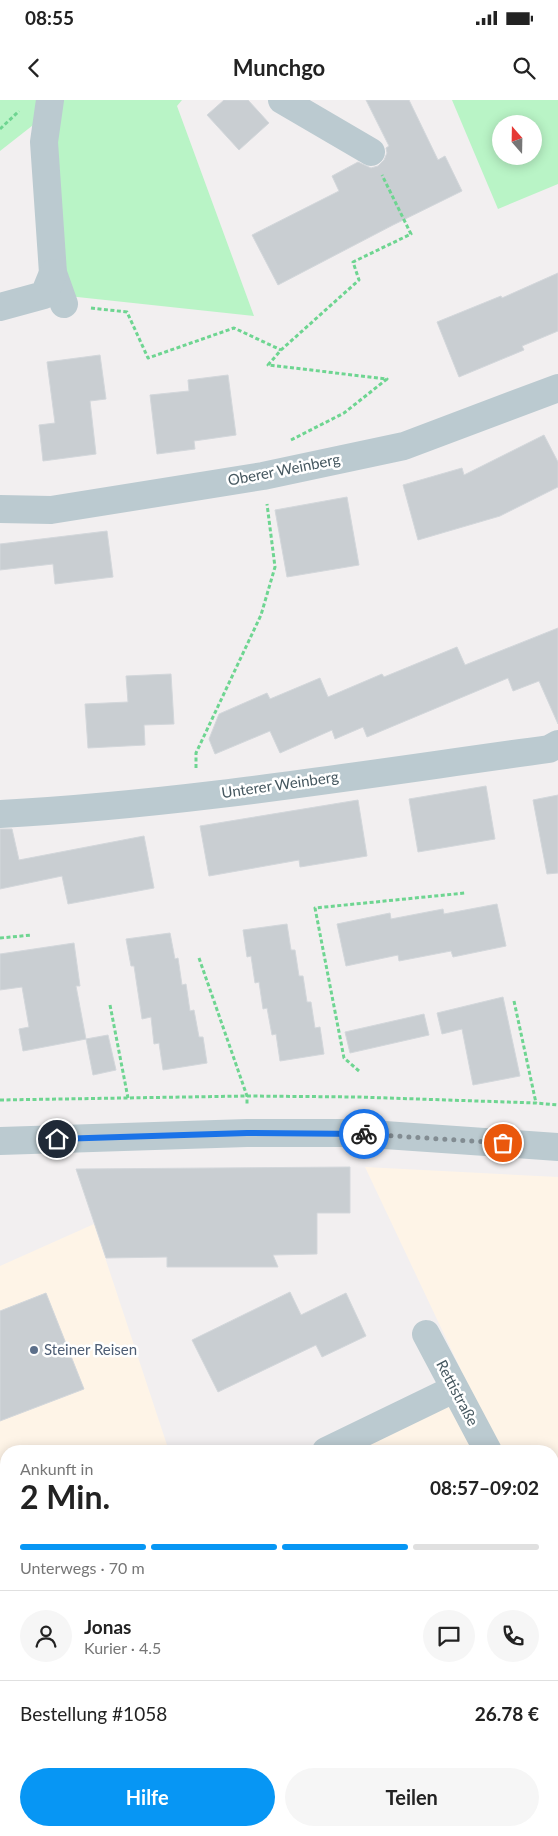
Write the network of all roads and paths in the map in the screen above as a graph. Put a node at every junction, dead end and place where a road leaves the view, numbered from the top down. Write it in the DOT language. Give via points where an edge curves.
graph roads {
  1 [pos="282,100"];
  2 [pos="37,103"];
  3 [pos="0,129"];
  4 [pos="371,152"];
  5 [pos="53,273"];
  6 [pos="64,304"];
  7 [pos="0,307"];
  8 [pos="281,350"];
  9 [pos="558,388"];
  10 [pos="282,444"];
  11 [pos="263,476"];
  12 [pos="0,509"];
  13 [pos="555,748"];
  14 [pos="196,796"];
  15 [pos="0,814"];
  16 [pos="465,893"];
  17 [pos="32,935"];
  18 [pos="0,938"];
  19 [pos="199,958"];
  20 [pos="514,1001"];
  21 [pos="110,1005"];
  22 [pos="359,1071"];
  23 [pos="247,1096"];
  24 [pos="128,1098"];
  25 [pos="0,1100"];
  26 [pos="536,1103"];
  27 [pos="558,1105"];
  28 [pos="0,1141"];
  29 [pos="558,1147"];
  30 [pos="426,1334"];
  31 [pos="454,1389"];
  32 [pos="338,1445"];
  33 [pos="485,1445"];
  1 -- 4 [label="street"];
  2 -- 3 [label="path"];
  2 -- 5 [label="street" via="44,142"];
  4 -- 8 [label="path" via="411,234 354,262 359,280"];
  5 -- 6 [label="street"];
  5 -- 7 [label="street" via="44,295"];
  6 -- 8 [label="path" via="127,312 148,358 234,328"];
  8 -- 10 [label="path" via="268,364 387,379 344,414"];
  9 -- 11 [label="street, Oberer Weinberg" via="404,446"];
  11 -- 12 [label="street, Oberer Weinberg" via="51,510"];
  11 -- 14 [label="path" via="275,568 262,615 196,753"];
  13 -- 14 [label="street, Unterer Weinberg"];
  14 -- 15 [label="street, Unterer Weinberg" via="78,810"];
  16 -- 22 [label="path" via="315,908 344,1058"];
  17 -- 18 [label="path"];
  19 -- 23 [label="path"];
  20 -- 26 [label="path"];
  21 -- 24 [label="path"];
  23 -- 24 [label="path"];
  23 -- 26 [label="path"];
  24 -- 25 [label="path"];
  26 -- 27 [label="path"];
  28 -- 29 [label="street" via="356,1133"];
  30 -- 31 [label="street, Rettistraße"];
  31 -- 32 [label="street"];
  31 -- 33 [label="street, Rettistraße"];
}
